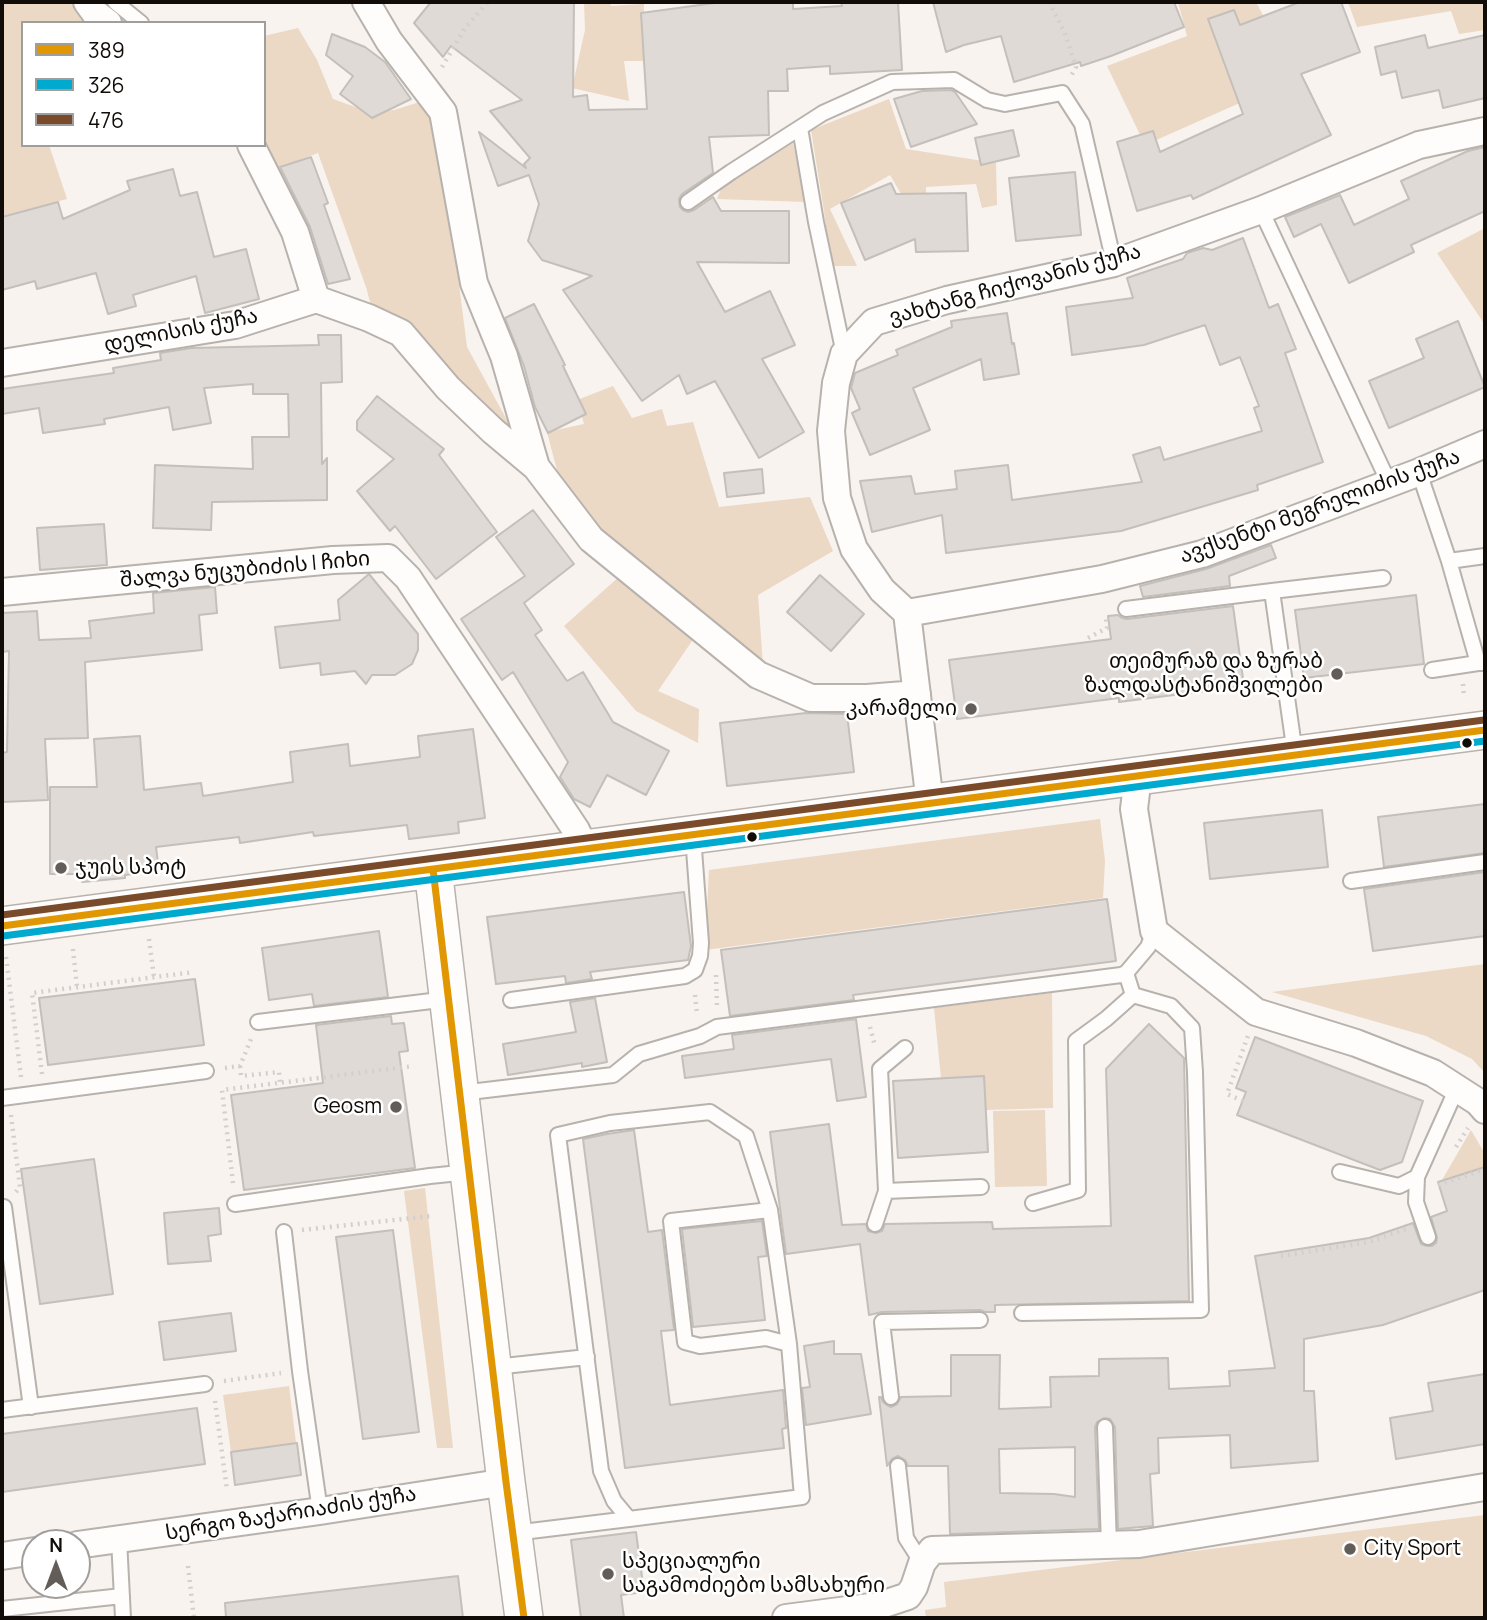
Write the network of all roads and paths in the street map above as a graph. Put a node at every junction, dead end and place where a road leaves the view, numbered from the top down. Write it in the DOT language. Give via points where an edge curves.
graph roads {
  1 [pos="87,2"];
  2 [pos="115,2"];
  3 [pos="366,2"];
  4 [pos="488,2"];
  5 [pos="1049,2"];
  6 [pos="106,21"];
  7 [pos="139,21"];
  8 [pos="428,92"];
  9 [pos="1062,93"];
  10 [pos="800,128"];
  11 [pos="1485,131"];
  12 [pos="252,147"];
  13 [pos="688,202"];
  14 [pos="1261,210"];
  15 [pos="1114,263"];
  16 [pos="316,299"];
  17 [pos="844,354"];
  18 [pos="2,363"];
  19 [pos="1485,444"];
  20 [pos="536,467"];
  21 [pos="1417,474"];
  22 [pos="1389,483"];
  23 [pos="1485,556"];
  24 [pos="1449,561"];
  25 [pos="1383,578"];
  26 [pos="1102,579"];
  27 [pos="1272,590"];
  28 [pos="2,592"];
  29 [pos="1126,609"];
  30 [pos="907,613"];
  31 [pos="1088,638"];
  32 [pos="1482,663"];
  33 [pos="1432,670"];
  34 [pos="917,694"];
  35 [pos="1485,730"];
  36 [pos="1295,755"];
  37 [pos="1138,776"];
  38 [pos="930,803"];
  39 [pos="693,835"];
  40 [pos="585,849"];
  41 [pos="1485,862"];
  42 [pos="433,869"];
  43 [pos="1351,881"];
  44 [pos="1154,931"];
  45 [pos="149,937"];
  46 [pos="4,941"];
  47 [pos="72,947"];
  48 [pos="716,962"];
  49 [pos="194,972"];
  50 [pos="1126,973"];
  51 [pos="154,977"];
  52 [pos="77,987"];
  53 [pos="1133,995"];
  54 [pos="449,998"];
  55 [pos="511,1000"];
  56 [pos="853,1009"];
  57 [pos="1256,1012"];
  58 [pos="258,1022"];
  59 [pos="717,1027"];
  60 [pos="905,1048"];
  61 [pos="240,1066"];
  62 [pos="414,1066"];
  63 [pos="880,1069"];
  64 [pos="206,1071"];
  65 [pos="280,1082"];
  66 [pos="1457,1088"];
  67 [pos="44,1092"];
  68 [pos="460,1093"];
  69 [pos="11,1097"];
  70 [pos="1243,1101"];
  71 [pos="1483,1107"];
  72 [pos="1452,1154"];
  73 [pos="1485,1169"];
  74 [pos="470,1172"];
  75 [pos="1339,1172"];
  76 [pos="1440,1175"];
  77 [pos="1417,1177"];
  78 [pos="981,1187"];
  79 [pos="886,1191"];
  80 [pos="1032,1203"];
  81 [pos="235,1205"];
  82 [pos="3,1207"];
  83 [pos="770,1210"];
  84 [pos="432,1216"];
  85 [pos="875,1224"];
  86 [pos="1411,1228"];
  87 [pos="284,1233"];
  88 [pos="1428,1237"];
  89 [pos="1282,1258"];
  90 [pos="1021,1313"];
  91 [pos="980,1320"];
  92 [pos="789,1344"];
  93 [pos="587,1357"];
  94 [pos="493,1367"];
  95 [pos="300,1371"];
  96 [pos="209,1383"];
  97 [pos="891,1397"];
  98 [pos="31,1407"];
  99 [pos="2,1410"];
  100 [pos="1105,1427"];
  101 [pos="898,1466"];
  102 [pos="506,1482"];
  103 [pos="1485,1487"];
  104 [pos="227,1490"];
  105 [pos="320,1511"];
  106 [pos="629,1519"];
  107 [pos="513,1533"];
  108 [pos="119,1539"];
  109 [pos="91,1543"];
  110 [pos="1109,1545"];
  111 [pos="21,1553"];
  112 [pos="2,1556"];
  113 [pos="922,1563"];
  114 [pos="188,1566"];
  115 [pos="122,1596"];
  116 [pos="2,1609"];
  117 [pos="123,1618"];
  118 [pos="194,1618"];
  119 [pos="524,1618"];
  120 [pos="786,1618"];
  1 -- 6 [label="street"];
  2 -- 7 [label="lane"];
  3 -- 8 [label="street"];
  4 -- 8 [label="path" via="465,28"];
  5 -- 9 [label="path" via="1065,30 1076,68"];
  8 -- 20 [label="street" via="443,111 474,283 505,356"];
  9 -- 10 [label="lane" via="1005,104 987,100 954,80 892,82"];
  9 -- 15 [label="lane" via="1082,124"];
  10 -- 13 [label="lane"];
  10 -- 17 [label="lane"];
  11 -- 14 [label="street, ვახტანგ ჩიქოვანის ქუჩა" via="1419,145"];
  12 -- 16 [label="street" via="295,232"];
  14 -- 15 [label="street, ვახტანგ ჩიქოვანის ქუჩა"];
  14 -- 22 [label="lane"];
  15 -- 17 [label="street, ვახტანგ ჩიქოვანის ქუჩა" via="947,300 874,322"];
  16 -- 18 [label="street, დელისის ქუჩა" via="235,325"];
  16 -- 20 [label="street" via="401,333 448,388"];
  17 -- 30 [label="street, ვახტანგ ჩიქოვანის ქუჩა" via="831,431 837,498 854,549 882,590"];
  19 -- 21 [label="street, ავქსენტი მეგრელიძის ქუჩა"];
  20 -- 34 [label="street" via="591,539 758,675 811,698"];
  21 -- 22 [label="street, ავქსენტი მეგრელიძის ქუჩა"];
  21 -- 24 [label="lane"];
  22 -- 26 [label="street, ავქსენტი მეგრელიძის ქუჩა" via="1202,555"];
  23 -- 24 [label="lane"];
  24 -- 32 [label="lane"];
  25 -- 27 [label="lane"];
  26 -- 30 [label="street, ავქსენტი მეგრელიძის ქუჩა"];
  26 -- 31 [label="path" via="1107,628"];
  27 -- 29 [label="lane"];
  27 -- 36 [label="lane"];
  28 -- 40 [label="street, შალვა ნუცუბიძის I ჩიხი" via="388,558 408,578"];
  30 -- 34 [label="street"];
  32 -- 33 [label="lane"];
  34 -- 38 [label="street"];
  35 -- 36 [label="main road"];
  36 -- 37 [label="main road"];
  37 -- 38 [label="main road"];
  37 -- 44 [label="street" via="1134,809"];
  38 -- 39 [label="main road"];
  39 -- 40 [label="main road"];
  39 -- 55 [label="lane" via="701,943 695,970 685,976"];
  40 -- 42 [label="main road"];
  41 -- 43 [label="lane"];
  42 -- 46 [label="main road"];
  42 -- 54 [label="main road"];
  44 -- 50 [label="lane" via="1148,947"];
  44 -- 57 [label="street"];
  45 -- 51 [label="path"];
  46 -- 69 [label="path"];
  47 -- 52 [label="path"];
  48 -- 59 [label="path"];
  49 -- 51 [label="path"];
  50 -- 53 [label="lane"];
  50 -- 56 [label="lane"];
  51 -- 52 [label="path"];
  52 -- 67 [label="path" via="32,993"];
  53 -- 80 [label="lane" via="1076,1041 1078,1190"];
  53 -- 90 [label="lane" via="1171,1006 1192,1028 1202,1310"];
  54 -- 58 [label="lane"];
  54 -- 68 [label="main road"];
  56 -- 59 [label="lane"];
  56 -- 63 [label="path" via="854,1019 869,1021"];
  57 -- 66 [label="street" via="1356,1043 1433,1073"];
  57 -- 70 [label="path" via="1227,1094"];
  58 -- 61 [label="path"];
  59 -- 68 [label="lane" via="639,1054 613,1075"];
  60 -- 63 [label="lane"];
  61 -- 64 [label="path"];
  61 -- 65 [label="path" via="242,1076 279,1072"];
  62 -- 65 [label="path"];
  63 -- 79 [label="lane"];
  64 -- 67 [label="lane"];
  65 -- 81 [label="path" via="222,1090"];
  66 -- 71 [label="street"];
  66 -- 77 [label="lane"];
  67 -- 69 [label="lane"];
  68 -- 74 [label="main road"];
  69 -- 82 [label="path" via="20,1187"];
  71 -- 72 [label="path"];
  73 -- 76 [label="path" via="1434,1186"];
  74 -- 81 [label="lane"];
  74 -- 94 [label="main road"];
  75 -- 77 [label="lane" via="1399,1186"];
  77 -- 88 [label="lane" via="1416,1202"];
  78 -- 79 [label="lane"];
  79 -- 85 [label="lane"];
  82 -- 98 [label="lane"];
  83 -- 92 [label="lane"];
  83 -- 92 [label="lane" via="671,1221 685,1342 700,1346 766,1338"];
  83 -- 93 [label="lane" via="746,1136 710,1112 610,1122 558,1135"];
  84 -- 87 [label="path"];
  86 -- 89 [label="path" via="1378,1242"];
  87 -- 95 [label="lane"];
  91 -- 97 [label="lane" via="882,1318"];
  92 -- 106 [label="lane" via="802,1497"];
  93 -- 94 [label="lane"];
  93 -- 106 [label="lane" via="601,1471 614,1501"];
  94 -- 102 [label="main road"];
  95 -- 96 [label="path"];
  95 -- 105 [label="lane"];
  96 -- 98 [label="lane"];
  96 -- 104 [label="path"];
  98 -- 99 [label="lane"];
  100 -- 110 [label="lane"];
  101 -- 113 [label="lane" via="906,1538"];
  102 -- 105 [label="street, სერგო ზაქარიაძის ქუჩა"];
  102 -- 107 [label="main road"];
  103 -- 110 [label="street" via="1139,1544"];
  105 -- 108 [label="street, სერგო ზაქარიაძის ქუჩა"];
  106 -- 107 [label="lane"];
  107 -- 119 [label="main road"];
  108 -- 109 [label="street, სერგო ზაქარიაძის ქუჩა"];
  108 -- 115 [label="lane"];
  110 -- 113 [label="street" via="932,1550"];
  111 -- 112 [label="street"];
  113 -- 120 [label="street" via="908,1596 878,1606"];
  114 -- 118 [label="path"];
  115 -- 116 [label="lane"];
  115 -- 117 [label="lane"];
}
